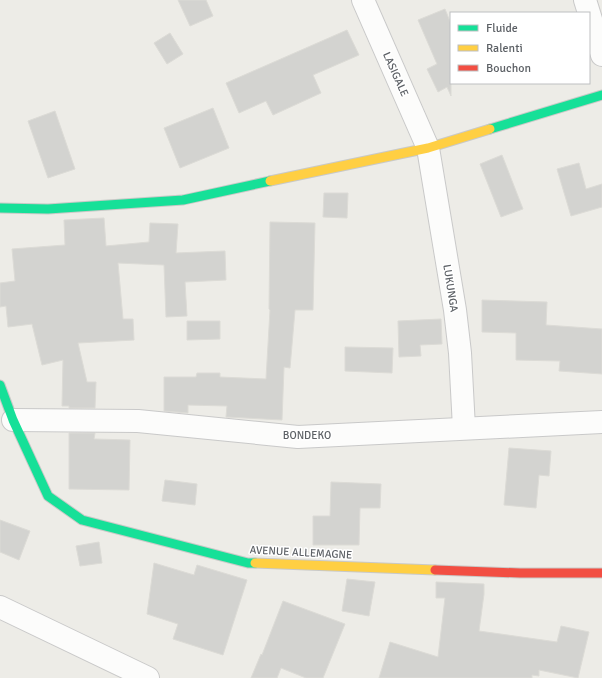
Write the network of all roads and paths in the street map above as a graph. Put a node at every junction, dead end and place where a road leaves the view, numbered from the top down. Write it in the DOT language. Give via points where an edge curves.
graph roads {
  1 [pos="363,0"];
  2 [pos="585,0"];
  3 [pos="589,12"];
  4 [pos="590,16"];
  5 [pos="602,55"];
  6 [pos="602,95"];
  7 [pos="428,148"];
  8 [pos="0,208"];
  9 [pos="0,385"];
  10 [pos="13,420"];
  11 [pos="602,422"];
  12 [pos="464,428"];
  13 [pos="602,573"];
  14 [pos="0,607"];
  15 [pos="148,678"];
  1 -- 7 [label="street, LASIGALE"];
  2 -- 3 [label="street"];
  4 -- 5 [label="street"];
  6 -- 7 [label="street"];
  7 -- 8 [label="street" via="183,200 48,209"];
  7 -- 12 [label="street, LUKUNGA" via="455,310"];
  9 -- 10 [label="street, AVENUE ALLEMAGNE"];
  10 -- 12 [label="street, BONDEKO" via="138,421 298,437"];
  10 -- 13 [label="street, AVENUE ALLEMAGNE" via="48,496 82,520 248,563 520,573"];
  11 -- 12 [label="street, BONDEKO"];
  14 -- 15 [label="street"];
}
